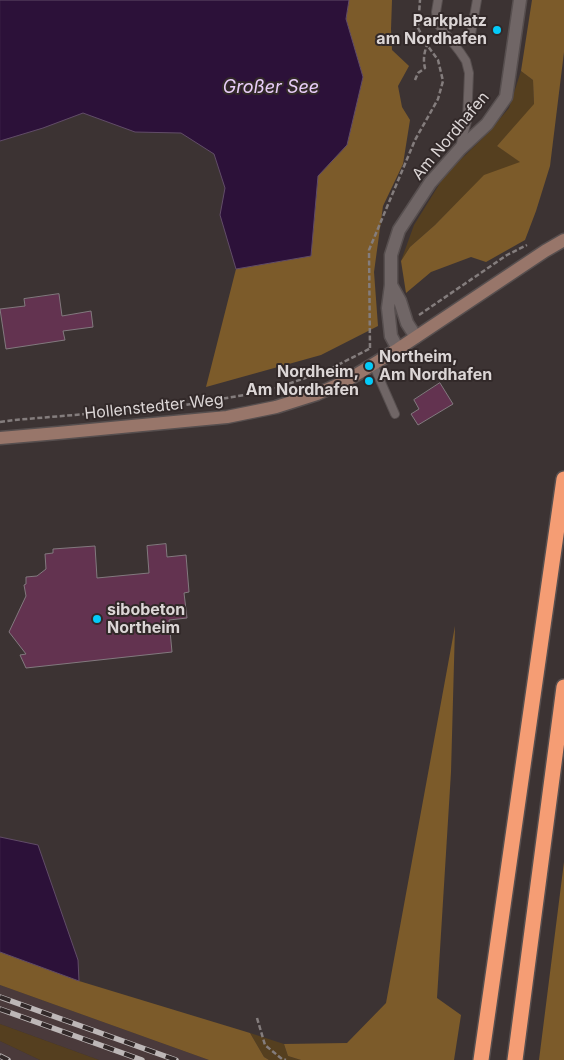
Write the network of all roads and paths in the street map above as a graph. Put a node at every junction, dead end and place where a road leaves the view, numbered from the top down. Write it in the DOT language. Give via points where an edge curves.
graph roads {
  1 [pos="420,0"];
  2 [pos="438,0"];
  3 [pos="477,0"];
  4 [pos="520,0"];
  5 [pos="471,34"];
  6 [pos="427,45"];
  7 [pos="415,80"];
  8 [pos="460,149"];
  9 [pos="564,240"];
  10 [pos="533,242"];
  11 [pos="391,285"];
  12 [pos="407,323"];
  13 [pos="390,336"];
  14 [pos="416,337"];
  15 [pos="370,348"];
  16 [pos="398,349"];
  17 [pos="373,364"];
  18 [pos="395,414"];
  19 [pos="0,422"];
  20 [pos="0,438"];
  21 [pos="564,479"];
  22 [pos="564,687"];
  23 [pos="256,1018"];
  24 [pos="286,1060"];
  25 [pos="481,1060"];
  26 [pos="515,1060"];
  1 -- 6 [label="path" via="418,28"];
  2 -- 8 [label="lane" via="438,24 463,56 469,73 468,120"];
  3 -- 5 [label="lane"];
  4 -- 8 [label="street, Am Nordhafen" via="506,97 487,124"];
  6 -- 7 [label="path" via="425,68"];
  6 -- 15 [label="path" via="438,60 443,81 438,99 415,140 369,250"];
  8 -- 11 [label="street, Am Nordhafen" via="430,183 399,230 391,255"];
  9 -- 14 [label="main road, Hollenstedter Weg"];
  10 -- 12 [label="path" via="507,255"];
  11 -- 12 [label="street, Am Nordhafen"];
  11 -- 13 [label="street, Am Nordhafen" via="388,308"];
  12 -- 14 [label="street, Am Nordhafen"];
  13 -- 15 [label="path"];
  13 -- 16 [label="street, Am Nordhafen"];
  14 -- 16 [label="main road, Hollenstedter Weg"];
  15 -- 19 [label="path" via="328,370 268,391 178,406"];
  16 -- 17 [label="main road, Hollenstedter Weg"];
  17 -- 18 [label="lane"];
  17 -- 20 [label="main road, Hollenstedter Weg" via="316,394 276,407 226,417"];
  21 -- 25 [label="highway"];
  22 -- 26 [label="highway"];
  23 -- 24 [label="path" via="266,1045"];
}
